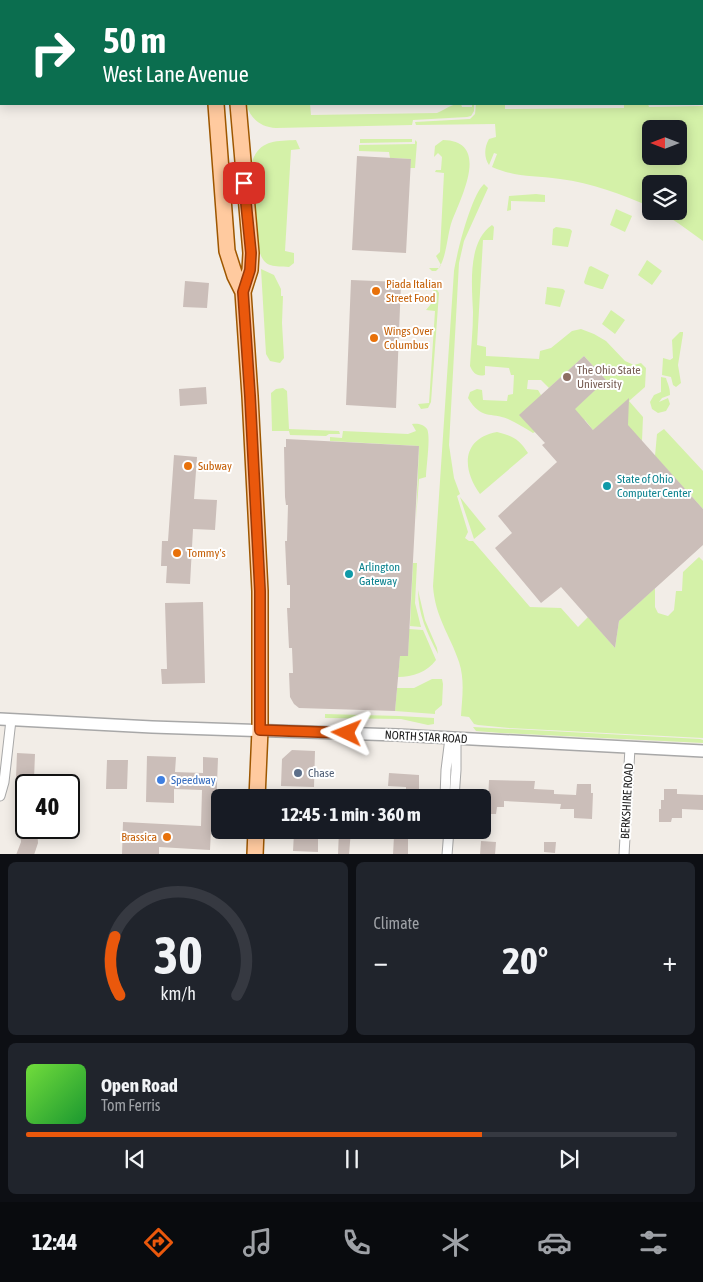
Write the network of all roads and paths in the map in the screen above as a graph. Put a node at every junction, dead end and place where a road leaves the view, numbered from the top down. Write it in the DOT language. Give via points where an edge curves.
graph roads {
  1 [pos="216,105"];
  2 [pos="238,105"];
  3 [pos="243,292"];
  4 [pos="5,720"];
  5 [pos="260,730"];
  6 [pos="453,738"];
  7 [pos="630,748"];
  8 [pos="703,751"];
  9 [pos="257,789"];
  10 [pos="445,789"];
  11 [pos="455,789"];
  12 [pos="0,796"];
  13 [pos="256,839"];
  14 [pos="449,839"];
  15 [pos="255,854"];
  16 [pos="448,854"];
  17 [pos="624,854"];
  1 -- 3 [label="main road" via="227,251"];
  2 -- 3 [label="main road" via="251,253"];
  3 -- 5 [label="main road" via="260,591"];
  4 -- 5 [label="street, NORTH STAR ROAD"];
  4 -- 12 [label="street" via="4,782"];
  5 -- 6 [label="street, NORTH STAR ROAD"];
  5 -- 9 [label="main road"];
  6 -- 7 [label="street, NORTH STAR ROAD"];
  6 -- 10 [label="street"];
  6 -- 11 [label="street"];
  7 -- 8 [label="street, NORTH STAR ROAD"];
  7 -- 17 [label="street, BERKSHIRE ROAD"];
  13 -- 15 [label="main road"];
  14 -- 16 [label="street"];
}
